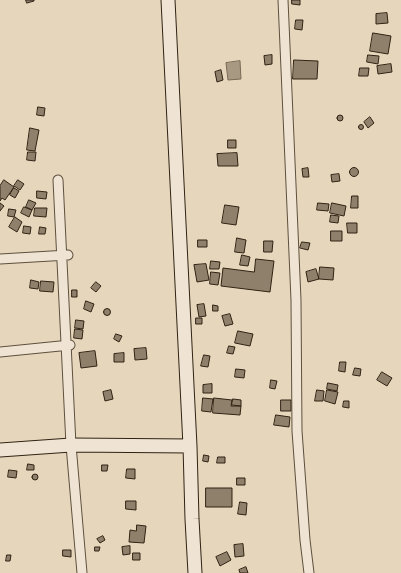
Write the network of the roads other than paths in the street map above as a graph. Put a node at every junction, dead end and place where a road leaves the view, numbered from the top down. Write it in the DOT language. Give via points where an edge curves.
graph roads {
  1 [pos="168,0"];
  2 [pos="283,0"];
  3 [pos="58,180"];
  4 [pos="68,254"];
  5 [pos="0,259"];
  6 [pos="70,345"];
  7 [pos="0,352"];
  8 [pos="71,445"];
  9 [pos="190,446"];
  10 [pos="0,450"];
  11 [pos="82,573"];
  12 [pos="195,573"];
  13 [pos="309,573"];
  1 -- 9 [label="street"];
  2 -- 13 [label="street" via="296,300 297,431"];
  3 -- 8 [label="street"];
  4 -- 5 [label="street"];
  6 -- 7 [label="street"];
  8 -- 9 [label="street"];
  8 -- 10 [label="street"];
  8 -- 11 [label="street"];
  9 -- 12 [label="street"];
}
